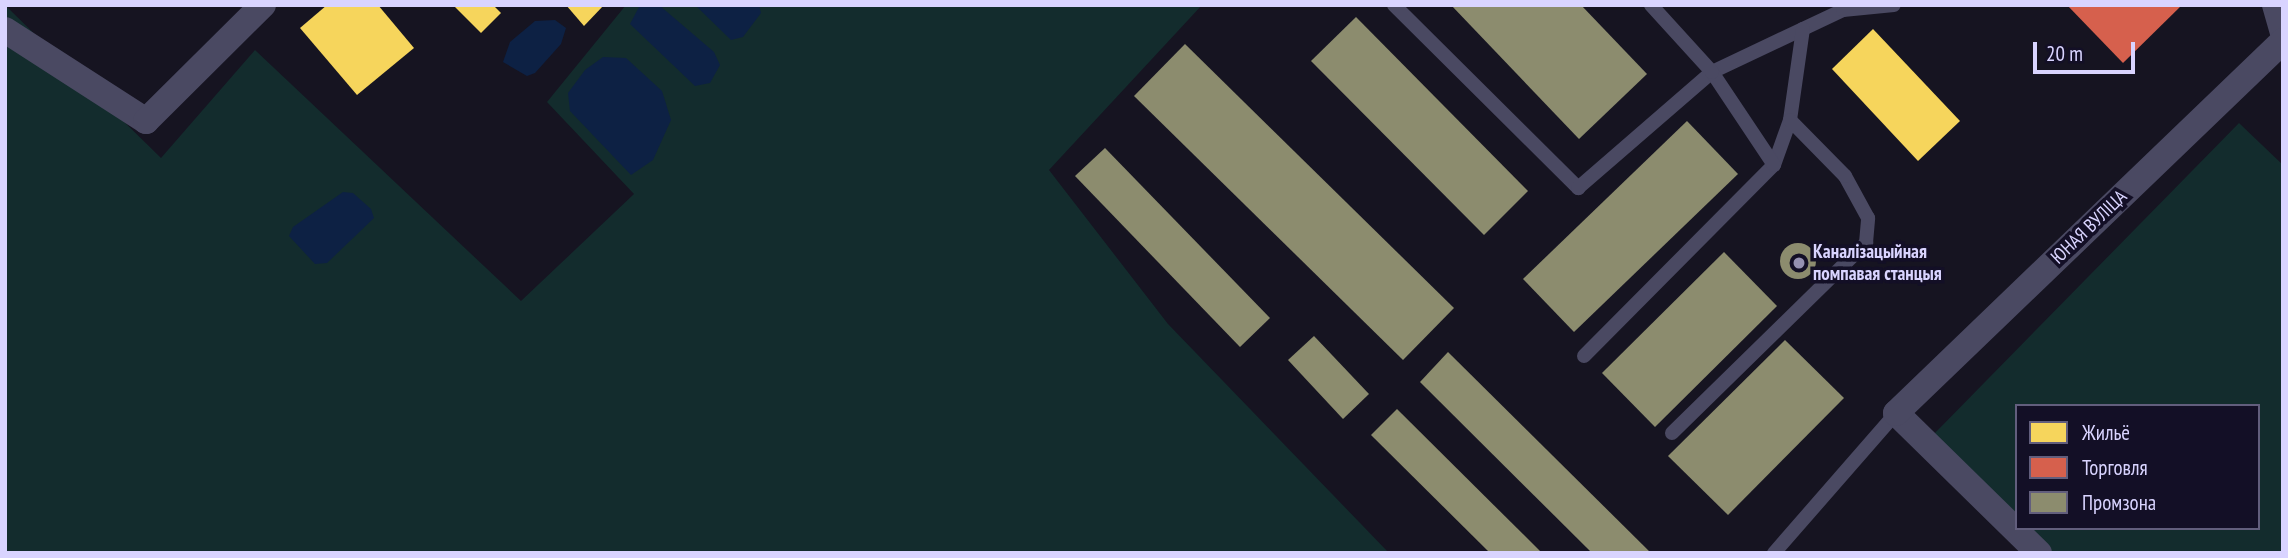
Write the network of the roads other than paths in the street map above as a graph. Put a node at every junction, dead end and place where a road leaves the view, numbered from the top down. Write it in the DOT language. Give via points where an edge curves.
graph roads {
  1 [pos="263,5"];
  2 [pos="1394,5"];
  3 [pos="1651,5"];
  4 [pos="1894,5"];
  5 [pos="2275,5"];
  6 [pos="1802,29"];
  7 [pos="5,30"];
  8 [pos="2283,33"];
  9 [pos="2283,41"];
  10 [pos="1712,72"];
  11 [pos="1790,120"];
  12 [pos="1774,165"];
  13 [pos="1584,356"];
  14 [pos="1896,413"];
  15 [pos="1672,433"];
  16 [pos="2015,530"];
  17 [pos="2016,530"];
  18 [pos="1774,553"];
  19 [pos="2039,553"];
  1 -- 7 [label="street" via="146,121"];
  2 -- 10 [label="lane" via="1578,188"];
  3 -- 10 [label="lane"];
  4 -- 6 [label="lane" via="1843,10"];
  5 -- 8 [label="street"];
  6 -- 10 [label="lane"];
  6 -- 11 [label="lane"];
  9 -- 14 [label="street, ЮНАЯ ВУЛІЦА"];
  10 -- 12 [label="lane"];
  11 -- 12 [label="lane"];
  11 -- 15 [label="lane" via="1845,176 1868,218 1866,243"];
  12 -- 13 [label="lane"];
  14 -- 16 [label="street"];
  14 -- 18 [label="lane"];
  17 -- 19 [label="street"];
}
